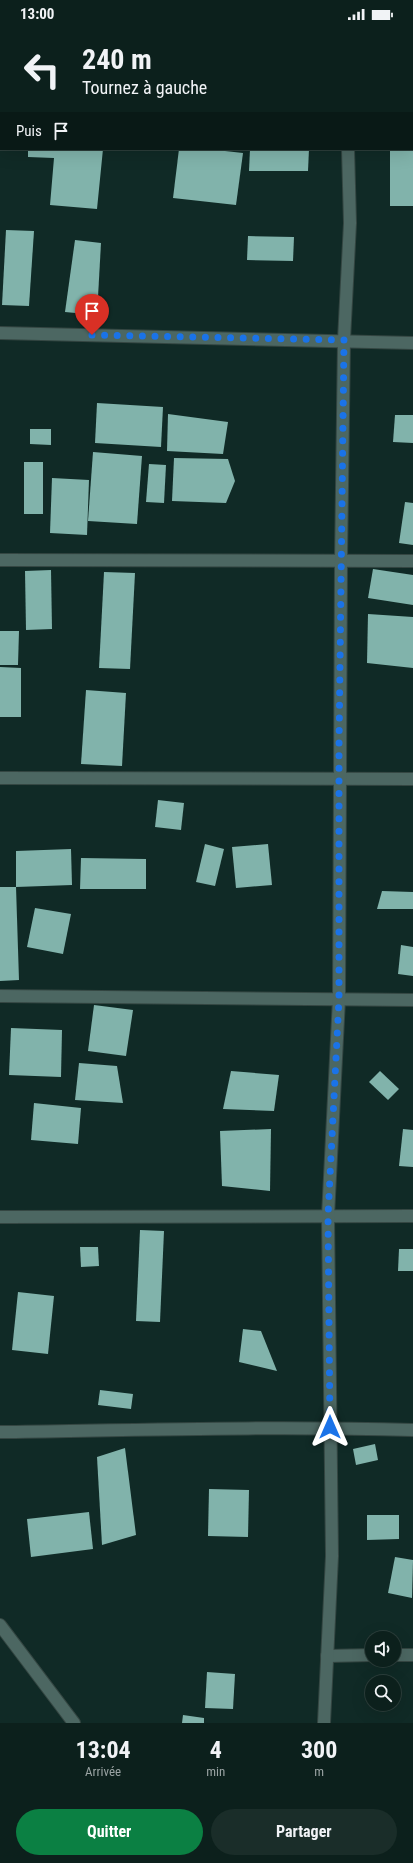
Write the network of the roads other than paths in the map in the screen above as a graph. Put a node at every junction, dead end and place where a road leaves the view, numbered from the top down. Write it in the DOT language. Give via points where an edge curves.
graph roads {
  1 [pos="348,150"];
  2 [pos="0,333"];
  3 [pos="344,340"];
  4 [pos="413,343"];
  5 [pos="0,560"];
  6 [pos="341,561"];
  7 [pos="413,561"];
  8 [pos="0,778"];
  9 [pos="339,779"];
  10 [pos="413,779"];
  11 [pos="0,996"];
  12 [pos="339,999"];
  13 [pos="413,1000"];
  14 [pos="328,1216"];
  15 [pos="413,1216"];
  16 [pos="0,1218"];
  17 [pos="330,1427"];
  18 [pos="413,1430"];
  19 [pos="0,1432"];
  20 [pos="0,1625"];
  21 [pos="365,1655"];
  22 [pos="401,1655"];
  23 [pos="413,1655"];
  24 [pos="327,1656"];
  25 [pos="74,1723"];
  26 [pos="324,1723"];
  1 -- 3 [label="street" via="350,223"];
  2 -- 3 [label="street"];
  3 -- 4 [label="street"];
  3 -- 6 [label="street"];
  5 -- 6 [label="street"];
  6 -- 7 [label="street"];
  6 -- 9 [label="street"];
  8 -- 9 [label="street"];
  9 -- 10 [label="street"];
  9 -- 12 [label="street"];
  11 -- 12 [label="street"];
  12 -- 13 [label="street"];
  12 -- 14 [label="street"];
  14 -- 15 [label="street"];
  14 -- 16 [label="street"];
  14 -- 17 [label="street"];
  17 -- 18 [label="street"];
  17 -- 19 [label="street"];
  17 -- 24 [label="street" via="332,1556"];
  20 -- 25 [label="street"];
  21 -- 24 [label="street"];
  22 -- 23 [label="street"];
  24 -- 26 [label="street"];
}
